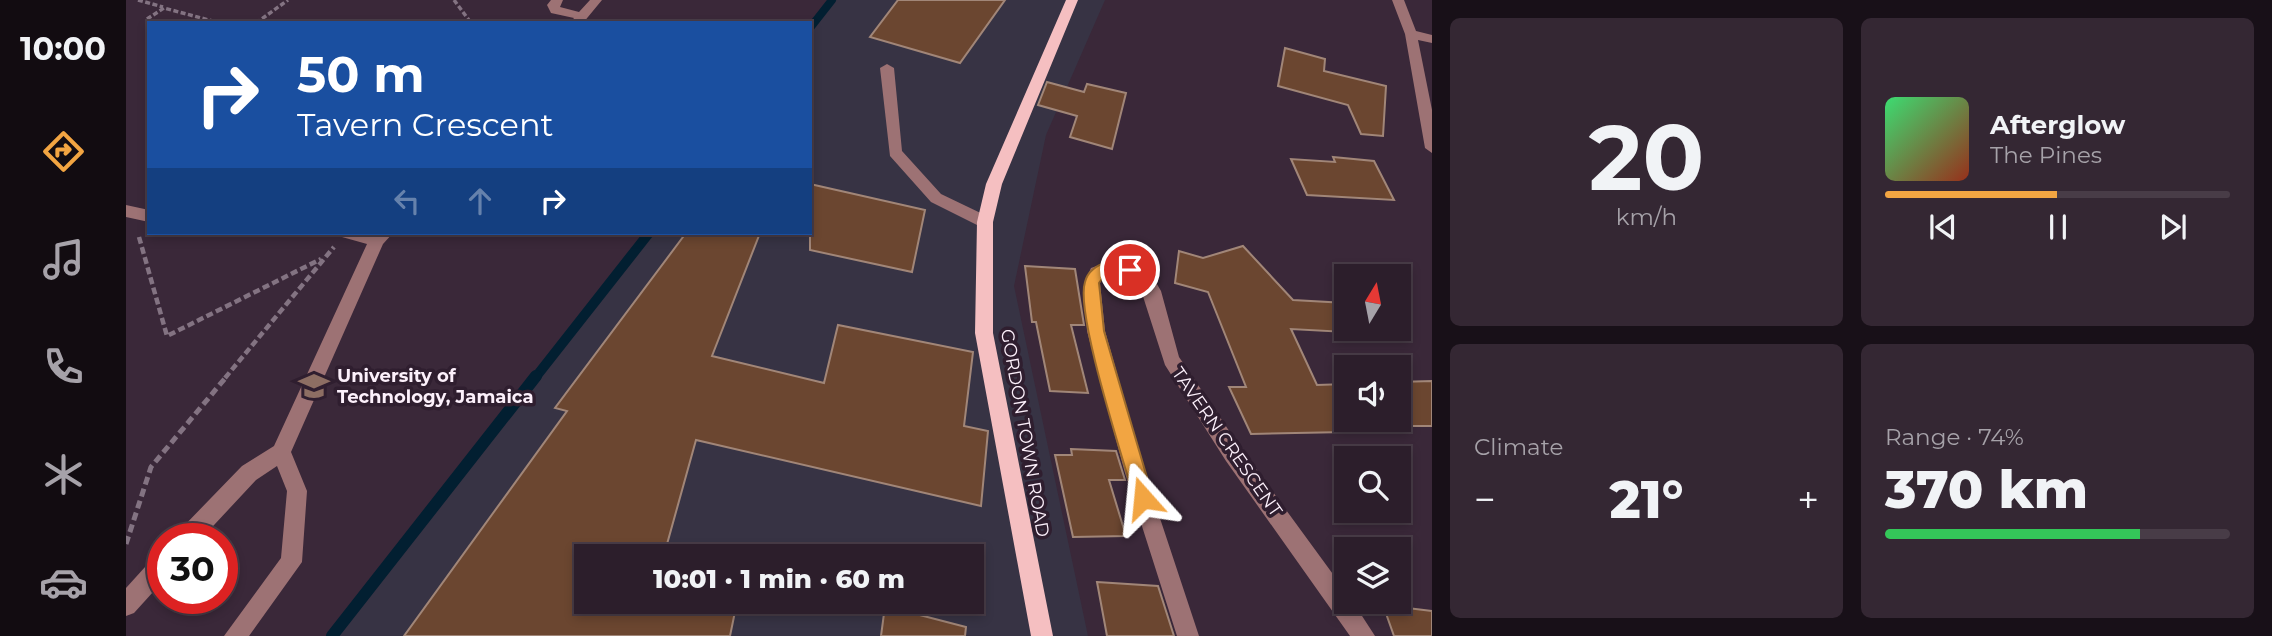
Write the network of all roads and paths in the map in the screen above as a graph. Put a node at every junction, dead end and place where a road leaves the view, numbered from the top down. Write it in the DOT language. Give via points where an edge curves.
graph roads {
  1 [pos="138,0"];
  2 [pos="288,0"];
  3 [pos="454,0"];
  4 [pos="557,0"];
  5 [pos="596,0"];
  6 [pos="1072,0"];
  7 [pos="1398,0"];
  8 [pos="164,8"];
  9 [pos="147,19"];
  10 [pos="579,20"];
  11 [pos="213,21"];
  12 [pos="259,21"];
  13 [pos="470,21"];
  14 [pos="1411,34"];
  15 [pos="1432,39"];
  16 [pos="887,68"];
  17 [pos="1432,148"];
  18 [pos="136,214"];
  19 [pos="985,222"];
  20 [pos="381,236"];
  21 [pos="344,237"];
  22 [pos="325,257"];
  23 [pos="281,452"];
  24 [pos="202,523"];
  25 [pos="126,544"];
  26 [pos="147,582"];
  27 [pos="126,605"];
  28 [pos="235,636"];
  29 [pos="1042,636"];
  30 [pos="1188,636"];
  31 [pos="1363,636"];
  1 -- 8 [label="path"];
  2 -- 12 [label="path"];
  3 -- 13 [label="path"];
  4 -- 10 [label="street" via="555,10"];
  5 -- 10 [label="street"];
  6 -- 19 [label="main road, GORDON TOWN ROAD" via="994,184"];
  7 -- 14 [label="street"];
  8 -- 9 [label="path"];
  8 -- 11 [label="path"];
  14 -- 15 [label="street"];
  14 -- 17 [label="street"];
  16 -- 19 [label="street" via="895,152 936,198"];
  18 -- 22 [label="path" via="167,336"];
  19 -- 29 [label="main road, GORDON TOWN ROAD" via="984,332"];
  20 -- 21 [label="street"];
  20 -- 23 [label="street"];
  21 -- 22 [label="path"];
  22 -- 25 [label="path" via="151,467"];
  23 -- 24 [label="street" via="249,473"];
  23 -- 28 [label="street" via="297,491 291,562"];
  26 -- 27 [label="street"];
  30 -- 31 [label="street, TAVERN CRESCENT" via="1135,473 1096,331 1091,283 1097,273 1108,268 1130,270 1145,279 1171,360"];
}
